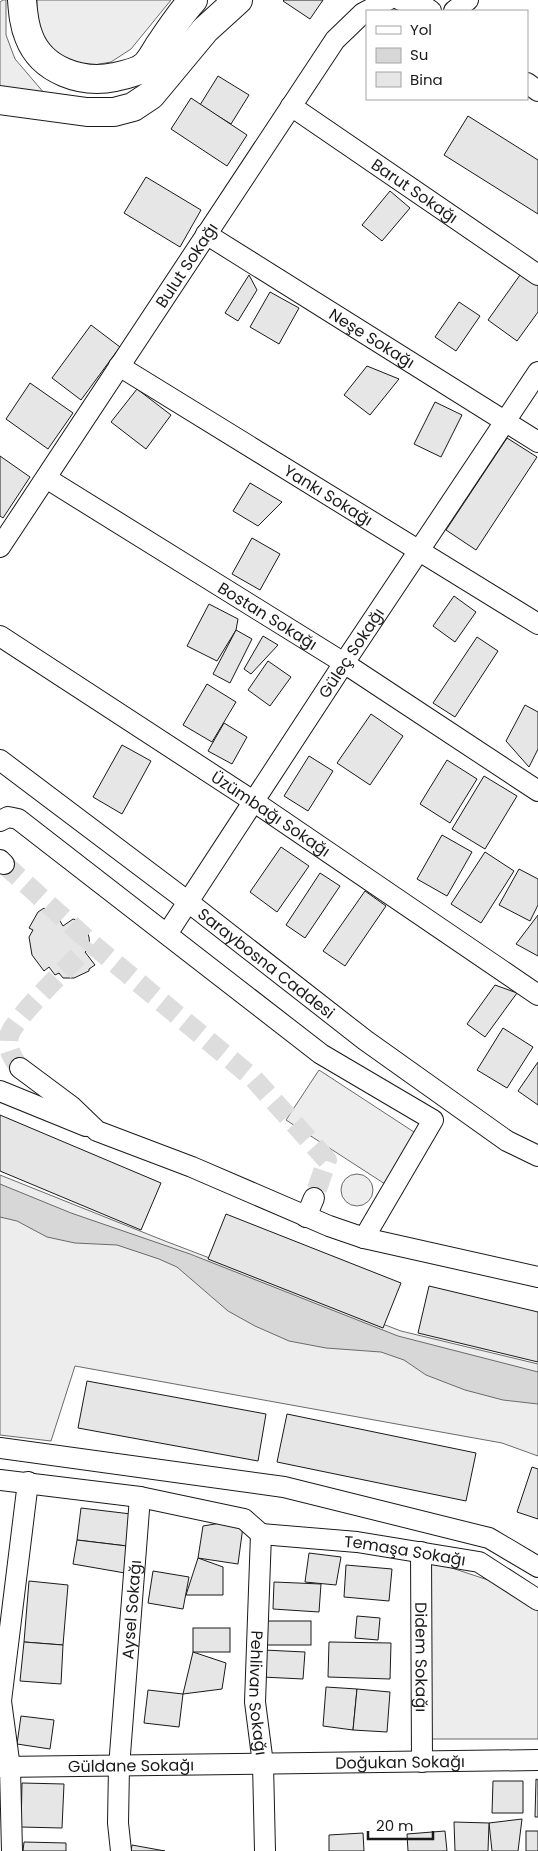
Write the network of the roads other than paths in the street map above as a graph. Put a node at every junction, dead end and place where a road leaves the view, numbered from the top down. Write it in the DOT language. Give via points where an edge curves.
graph roads {
  1 [pos="22,0"];
  2 [pos="193,0"];
  3 [pos="238,0"];
  4 [pos="388,0"];
  5 [pos="400,0"];
  6 [pos="468,0"];
  7 [pos="369,10"];
  8 [pos="430,10"];
  9 [pos="455,10"];
  10 [pos="366,11"];
  11 [pos="0,100"];
  12 [pos="291,106"];
  13 [pos="206,234"];
  14 [pos="538,276"];
  15 [pos="119,366"];
  16 [pos="538,372"];
  17 [pos="506,421"];
  18 [pos="538,442"];
  19 [pos="46,478"];
  20 [pos="0,547"];
  21 [pos="420,550"];
  22 [pos="538,624"];
  23 [pos="0,636"];
  24 [pos="344,663"];
  25 [pos="0,760"];
  26 [pos="538,791"];
  27 [pos="253,801"];
  28 [pos="0,821"];
  29 [pos="187,901"];
  30 [pos="167,934"];
  31 [pos="538,995"];
  32 [pos="20,1068"];
  33 [pos="0,1091"];
  34 [pos="97,1131"];
  35 [pos="538,1156"];
  36 [pos="314,1198"];
  37 [pos="306,1217"];
  38 [pos="364,1238"];
  39 [pos="532,1274"];
  40 [pos="0,1448"];
  41 [pos="0,1480"];
  42 [pos="28,1482"];
  43 [pos="140,1497"];
  44 [pos="261,1534"];
  45 [pos="421,1552"];
  46 [pos="538,1567"];
  47 [pos="538,1600"];
  48 [pos="538,1760"];
  49 [pos="422,1762"];
  50 [pos="263,1764"];
  51 [pos="119,1766"];
  52 [pos="5,1768"];
  53 [pos="12,1851"];
  54 [pos="120,1851"];
  55 [pos="266,1851"];
  1 -- 2 [label="highway" via="23,20 40,56 57,69 78,78 102,80 126,75 145,66"];
  3 -- 11 [label="highway" via="205,30 151,95 133,107 114,112 87,112"];
  4 -- 7 [label="street, Bulut Sokağı"];
  5 -- 8 [label="street" via="422,4"];
  6 -- 9 [label="street"];
  10 -- 12 [label="street, Bulut Sokağı" via="336,40"];
  12 -- 13 [label="street, Bulut Sokağı"];
  12 -- 14 [label="street, Barut Sokağı"];
  13 -- 15 [label="street, Bulut Sokağı"];
  13 -- 17 [label="street, Neşe Sokağı"];
  15 -- 19 [label="street, Bulut Sokağı"];
  15 -- 21 [label="street, Yankı Sokağı"];
  16 -- 17 [label="street, Güleç Sokağı"];
  17 -- 18 [label="street, Neşe Sokağı"];
  17 -- 21 [label="street, Güleç Sokağı"];
  19 -- 20 [label="street, Bulut Sokağı"];
  19 -- 24 [label="street, Bostan Sokağı"];
  21 -- 22 [label="street, Yankı Sokağı"];
  21 -- 24 [label="street, Güleç Sokağı"];
  23 -- 27 [label="street, Üzümbağı Sokağı"];
  24 -- 26 [label="street, Bostan Sokağı"];
  24 -- 27 [label="street, Güleç Sokağı"];
  25 -- 29 [label="street, Saraybosna Caddesi"];
  27 -- 29 [label="street, Güleç Sokağı"];
  27 -- 31 [label="street, Üzümbağı Sokağı"];
  28 -- 30 [label="street" via="8,817 18,819"];
  29 -- 30 [label="street, Güleç Sokağı"];
  29 -- 35 [label="street, Saraybosna Caddesi" via="365,1040 507,1141"];
  30 -- 38 [label="street" via="321,1054 433,1120"];
  32 -- 34 [label="street" via="71,1106"];
  33 -- 34 [label="street"];
  34 -- 37 [label="street" via="192,1167"];
  36 -- 37 [label="street"];
  37 -- 38 [label="street"];
  38 -- 39 [label="street"];
  40 -- 46 [label="street" via="284,1487 489,1538"];
  41 -- 42 [label="street"];
  42 -- 43 [label="street"];
  42 -- 52 [label="street" via="0,1700"];
  43 -- 44 [label="street" via="244,1519"];
  43 -- 51 [label="street, Aysel Sokağı"];
  44 -- 45 [label="street, Temaşa Sokağı" via="357,1542"];
  44 -- 50 [label="street, Pehlivan Sokağı" via="256,1702"];
  45 -- 47 [label="street, Temaşa Sokağı" via="479,1562"];
  45 -- 49 [label="street, Didem Sokağı"];
  48 -- 49 [label="street, Doğukan Sokağı"];
  49 -- 50 [label="street, Doğukan Sokağı"];
  50 -- 51 [label="street, Güldane Sokağı"];
  50 -- 55 [label="street, Pehlivan Sokağı"];
  51 -- 52 [label="street, Güldane Sokağı"];
  51 -- 54 [label="street, Aysel Sokağı"];
  52 -- 53 [label="street"];
}
